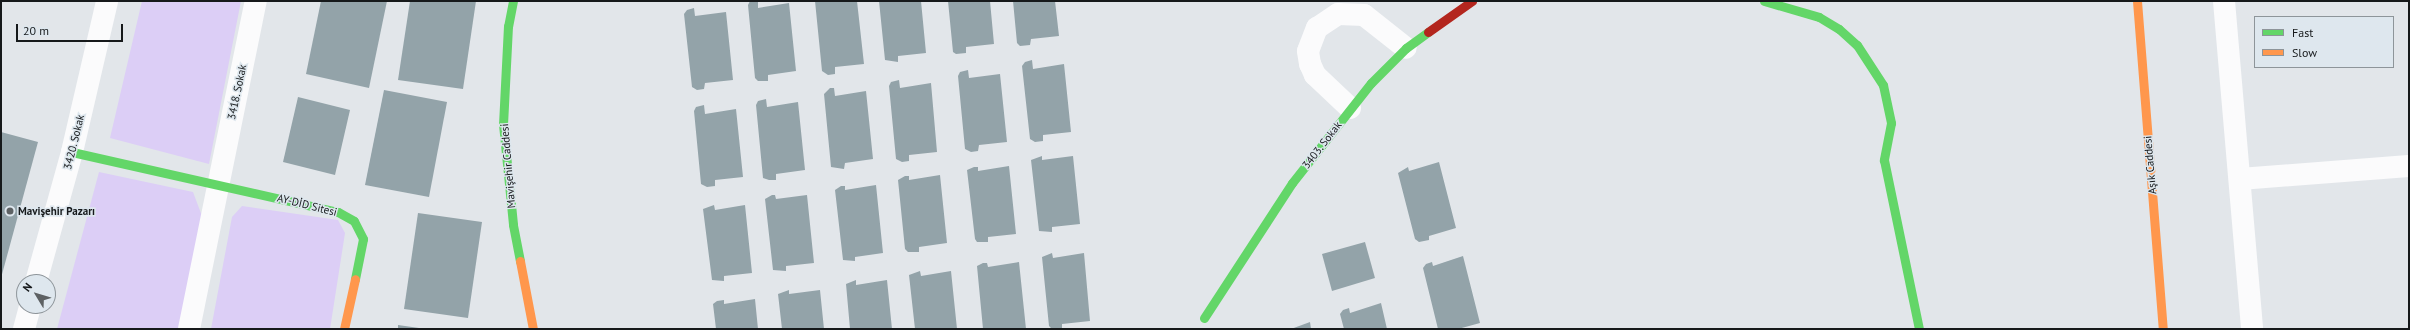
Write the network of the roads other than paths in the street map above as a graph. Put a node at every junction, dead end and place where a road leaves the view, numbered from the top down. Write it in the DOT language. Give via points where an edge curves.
graph roads {
  1 [pos="107,1"];
  2 [pos="256,1"];
  3 [pos="512,1"];
  4 [pos="1472,1"];
  5 [pos="1764,1"];
  6 [pos="2137,1"];
  7 [pos="2224,1"];
  8 [pos="1406,48"];
  9 [pos="1350,108"];
  10 [pos="72,152"];
  11 [pos="2409,166"];
  12 [pos="2240,178"];
  13 [pos="218,184"];
  14 [pos="38,274"];
  15 [pos="28,314"];
  16 [pos="1204,318"];
  17 [pos="24,329"];
  18 [pos="189,329"];
  19 [pos="344,329"];
  20 [pos="533,329"];
  21 [pos="1919,329"];
  22 [pos="2163,329"];
  23 [pos="2252,329"];
  1 -- 10 [label="street, 3420. Sokak"];
  2 -- 13 [label="street, 3418. Sokak"];
  3 -- 20 [label="street, Mavişehir Caddesi" via="508,26 503,124 513,225"];
  4 -- 8 [label="street, 3403. Sokak"];
  5 -- 21 [label="street" via="1819,17 1839,29 1857,45 1883,86 1891,123 1884,160"];
  6 -- 22 [label="street, Aşık Caddesi"];
  7 -- 12 [label="street"];
  8 -- 9 [label="street, 3403. Sokak"];
  8 -- 9 [label="street" via="1364,15 1338,14 1317,28 1308,51 1310,64 1315,75"];
  9 -- 16 [label="street, 3403. Sokak" via="1292,183"];
  10 -- 13 [label="street"];
  10 -- 14 [label="street, 3420. Sokak"];
  11 -- 12 [label="street"];
  12 -- 23 [label="street"];
  13 -- 18 [label="street, 3418. Sokak"];
  13 -- 19 [label="street, AY-DİD Sitesi" via="338,212 354,221 363,239"];
  15 -- 17 [label="street"];
}
